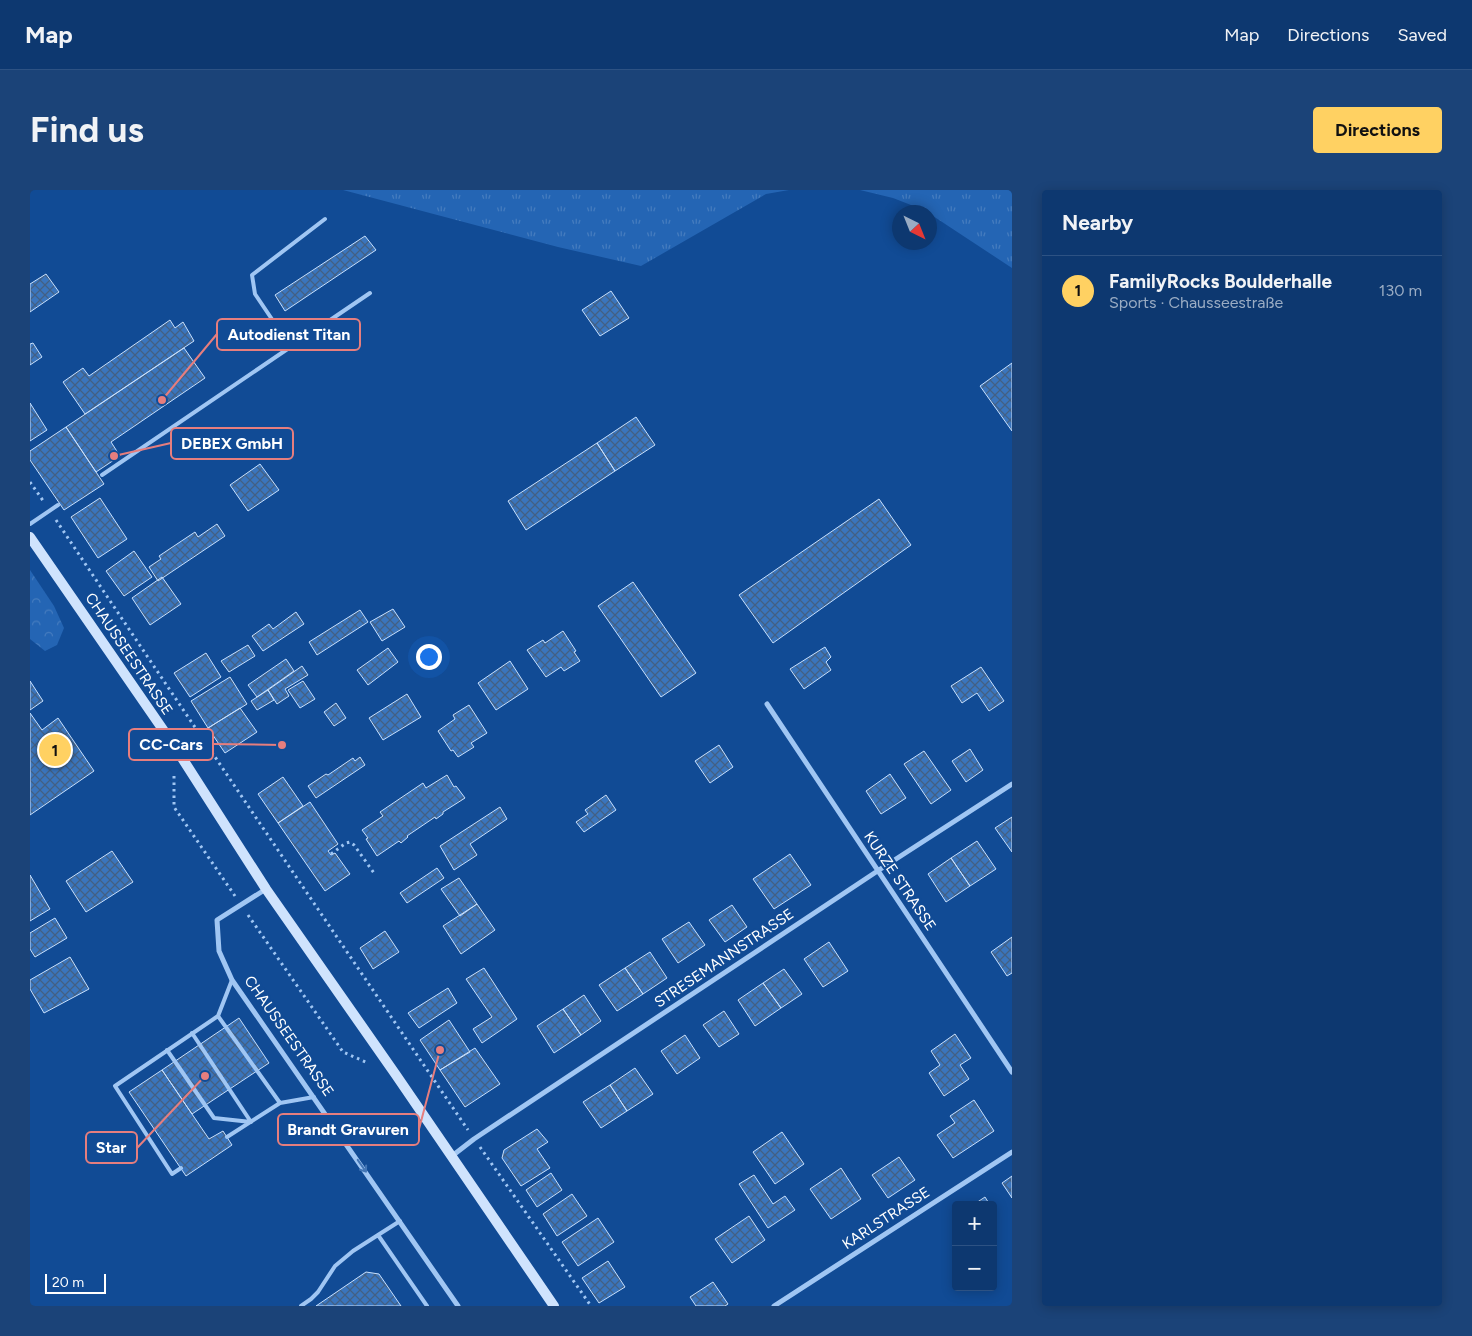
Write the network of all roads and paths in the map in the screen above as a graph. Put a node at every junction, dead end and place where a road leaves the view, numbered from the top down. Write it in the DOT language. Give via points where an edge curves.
graph roads {
  1 [pos="326,219"];
  2 [pos="370,292"];
  3 [pos="290,346"];
  4 [pos="102,475"];
  5 [pos="30,482"];
  6 [pos="58,505"];
  7 [pos="50,510"];
  8 [pos="30,524"];
  9 [pos="30,537"];
  10 [pos="767,704"];
  11 [pos="175,747"];
  12 [pos="1012,784"];
  13 [pos="331,854"];
  14 [pos="879,870"];
  15 [pos="374,873"];
  16 [pos="266,889"];
  17 [pos="241,905"];
  18 [pos="232,980"];
  19 [pos="218,1016"];
  20 [pos="192,1033"];
  21 [pos="167,1050"];
  22 [pos="370,1063"];
  23 [pos="1012,1072"];
  24 [pos="314,1098"];
  25 [pos="280,1103"];
  26 [pos="469,1131"];
  27 [pos="227,1137"];
  28 [pos="482,1150"];
  29 [pos="1012,1152"];
  30 [pos="452,1156"];
  31 [pos="181,1168"];
  32 [pos="400,1221"];
  33 [pos="378,1235"];
  34 [pos="302,1306"];
  35 [pos="428,1306"];
  36 [pos="458,1306"];
  37 [pos="554,1306"];
  38 [pos="591,1306"];
  39 [pos="774,1306"];
  1 -- 3 [label="lane" via="252,274 255,294"];
  2 -- 3 [label="lane"];
  3 -- 4 [label="lane"];
  5 -- 7 [label="path"];
  6 -- 7 [label="lane"];
  7 -- 8 [label="lane"];
  7 -- 26 [label="path"];
  9 -- 11 [label="main road, CHAUSSEESTRASSE"];
  10 -- 14 [label="street, KURZE STRASSE"];
  11 -- 16 [label="main road, CHAUSSEESTRASSE"];
  11 -- 17 [label="path" via="174,807"];
  12 -- 14 [label="street, STRESEMANNSTRASSE"];
  13 -- 15 [label="path" via="350,842"];
  14 -- 23 [label="street, KURZE STRASSE"];
  14 -- 30 [label="street, STRESEMANNSTRASSE"];
  16 -- 17 [label="street, CHAUSSEESTRASSE"];
  16 -- 30 [label="main road, CHAUSSEESTRASSE"];
  17 -- 18 [label="street, CHAUSSEESTRASSE" via="217,920 220,951"];
  17 -- 22 [label="path" via="343,1052"];
  18 -- 19 [label="lane"];
  18 -- 24 [label="street, CHAUSSEESTRASSE"];
  19 -- 20 [label="lane"];
  19 -- 25 [label="lane"];
  20 -- 21 [label="lane"];
  20 -- 21 [label="lane" via="251,1122 214,1118"];
  21 -- 31 [label="lane" via="115,1086 172,1174"];
  24 -- 25 [label="lane"];
  24 -- 32 [label="street, CHAUSSEESTRASSE, one-way"];
  25 -- 27 [label="lane"];
  28 -- 38 [label="path"];
  29 -- 39 [label="street, KARLSTRASSE"];
  30 -- 37 [label="main road, CHAUSSEESTRASSE"];
  32 -- 33 [label="lane"];
  32 -- 36 [label="street, CHAUSSEESTRASSE"];
  33 -- 34 [label="lane" via="335,1266 318,1292"];
  33 -- 35 [label="lane"];
}
